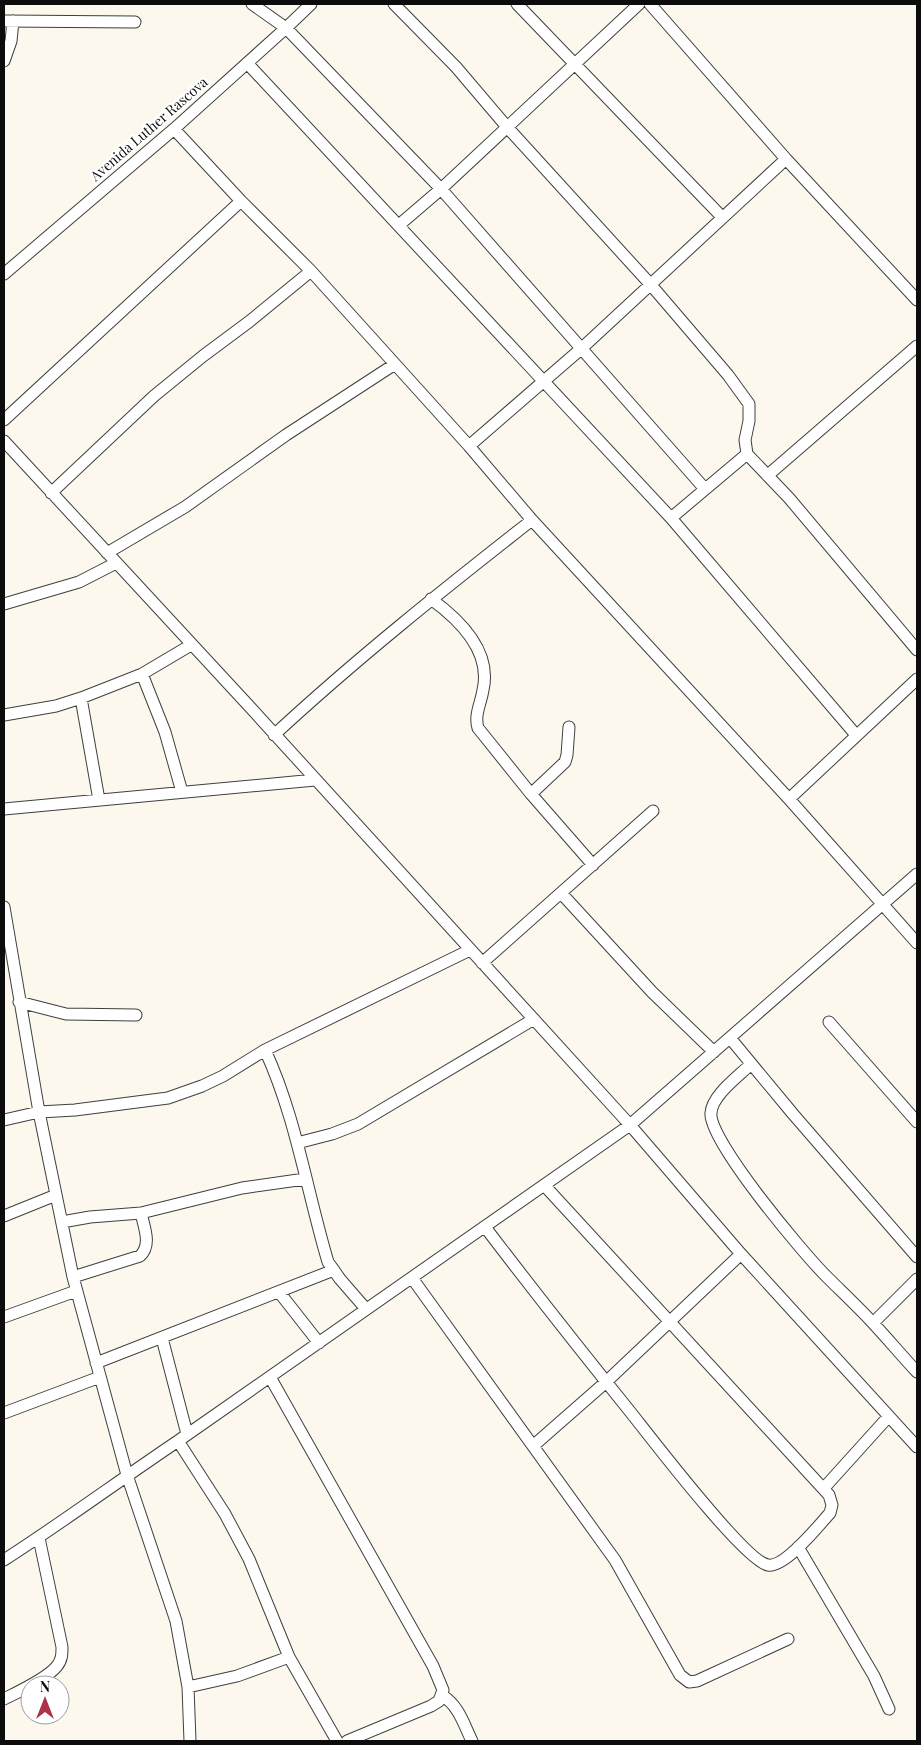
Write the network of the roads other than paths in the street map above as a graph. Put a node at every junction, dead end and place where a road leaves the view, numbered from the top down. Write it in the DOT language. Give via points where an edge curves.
graph roads {
  1 [pos="252,4"];
  2 [pos="311,4"];
  3 [pos="394,4"];
  4 [pos="517,4"];
  5 [pos="639,4"];
  6 [pos="650,4"];
  7 [pos="9,21"];
  8 [pos="135,22"];
  9 [pos="286,28"];
  10 [pos="4,61"];
  11 [pos="247,62"];
  12 [pos="574,64"];
  13 [pos="507,127"];
  14 [pos="174,128"];
  15 [pos="786,159"];
  16 [pos="441,189"];
  17 [pos="241,201"];
  18 [pos="722,217"];
  19 [pos="399,226"];
  20 [pos="5,269"];
  21 [pos="311,270"];
  22 [pos="650,285"];
  23 [pos="917,300"];
  24 [pos="917,346"];
  25 [pos="582,348"];
  26 [pos="395,364"];
  27 [pos="542,382"];
  28 [pos="4,420"];
  29 [pos="4,441"];
  30 [pos="469,446"];
  31 [pos="747,454"];
  32 [pos="768,475"];
  33 [pos="705,489"];
  34 [pos="51,493"];
  35 [pos="671,518"];
  36 [pos="532,520"];
  37 [pos="107,553"];
  38 [pos="116,563"];
  39 [pos="430,599"];
  40 [pos="4,604"];
  41 [pos="191,644"];
  42 [pos="917,650"];
  43 [pos="142,674"];
  44 [pos="917,679"];
  45 [pos="81,698"];
  46 [pos="4,715"];
  47 [pos="569,727"];
  48 [pos="274,735"];
  49 [pos="856,735"];
  50 [pos="315,780"];
  51 [pos="182,792"];
  52 [pos="531,794"];
  53 [pos="789,799"];
  54 [pos="99,800"];
  55 [pos="4,809"];
  56 [pos="654,811"];
  57 [pos="593,865"];
  58 [pos="917,874"];
  59 [pos="561,893"];
  60 [pos="884,905"];
  61 [pos="4,907"];
  62 [pos="917,942"];
  63 [pos="470,950"];
  64 [pos="482,963"];
  65 [pos="19,1002"];
  66 [pos="136,1015"];
  67 [pos="534,1019"];
  68 [pos="829,1022"];
  69 [pos="730,1038"];
  70 [pos="265,1050"];
  71 [pos="714,1052"];
  72 [pos="752,1064"];
  73 [pos="39,1112"];
  74 [pos="4,1120"];
  75 [pos="917,1122"];
  76 [pos="630,1124"];
  77 [pos="296,1143"];
  78 [pos="305,1179"];
  79 [pos="544,1185"];
  80 [pos="56,1195"];
  81 [pos="141,1213"];
  82 [pos="4,1216"];
  83 [pos="62,1222"];
  84 [pos="485,1226"];
  85 [pos="741,1254"];
  86 [pos="917,1257"];
  87 [pos="334,1270"];
  88 [pos="73,1277"];
  89 [pos="412,1278"];
  90 [pos="917,1279"];
  91 [pos="76,1291"];
  92 [pos="279,1292"];
  93 [pos="366,1309"];
  94 [pos="4,1317"];
  95 [pos="671,1322"];
  96 [pos="873,1323"];
  97 [pos="162,1338"];
  98 [pos="319,1343"];
  99 [pos="96,1363"];
  100 [pos="917,1371"];
  101 [pos="100,1377"];
  102 [pos="270,1377"];
  103 [pos="606,1382"];
  104 [pos="4,1413"];
  105 [pos="889,1416"];
  106 [pos="183,1438"];
  107 [pos="534,1446"];
  108 [pos="917,1447"];
  109 [pos="127,1475"];
  110 [pos="824,1488"];
  111 [pos="38,1538"];
  112 [pos="798,1548"];
  113 [pos="4,1560"];
  114 [pos="788,1639"];
  115 [pos="289,1657"];
  116 [pos="188,1687"];
  117 [pos="442,1696"];
  118 [pos="4,1700"];
  119 [pos="889,1709"];
  120 [pos="190,1741"];
  121 [pos="337,1741"];
  122 [pos="347,1741"];
  123 [pos="472,1741"];
  1 -- 9 [label="street"];
  2 -- 9 [label="street, Avenida Luther Rascova"];
  3 -- 13 [label="street" via="456,67"];
  4 -- 12 [label="street"];
  5 -- 12 [label="street"];
  6 -- 15 [label="street"];
  7 -- 8 [label="street"];
  7 -- 10 [label="street" via="11,41"];
  9 -- 11 [label="street, Avenida Luther Rascova"];
  9 -- 16 [label="street"];
  11 -- 14 [label="street, Avenida Luther Rascova"];
  11 -- 19 [label="street"];
  12 -- 13 [label="street"];
  12 -- 18 [label="street"];
  13 -- 16 [label="street"];
  13 -- 22 [label="street"];
  14 -- 17 [label="street"];
  14 -- 20 [label="street, Avenida Luther Rascova"];
  15 -- 18 [label="street"];
  15 -- 23 [label="street"];
  16 -- 19 [label="street"];
  16 -- 25 [label="street"];
  17 -- 21 [label="street"];
  17 -- 28 [label="street"];
  18 -- 22 [label="street"];
  19 -- 27 [label="street"];
  21 -- 26 [label="street"];
  21 -- 34 [label="street" via="154,396"];
  22 -- 25 [label="street"];
  22 -- 31 [label="street" via="747,399 750,408 745,440"];
  24 -- 32 [label="street"];
  25 -- 27 [label="street"];
  25 -- 33 [label="street"];
  26 -- 30 [label="street"];
  26 -- 37 [label="street" via="286,435 185,507"];
  27 -- 30 [label="street"];
  27 -- 35 [label="street"];
  29 -- 34 [label="street"];
  30 -- 36 [label="street"];
  31 -- 32 [label="street"];
  31 -- 33 [label="street"];
  32 -- 42 [label="street"];
  33 -- 35 [label="street"];
  34 -- 37 [label="street"];
  35 -- 49 [label="street"];
  36 -- 39 [label="street"];
  36 -- 53 [label="street"];
  37 -- 38 [label="street"];
  38 -- 40 [label="street" via="79,582"];
  38 -- 41 [label="street"];
  39 -- 48 [label="street"];
  39 -- 52 [label="street" via="460,623 482,658 486,678 476,722 478,728"];
  41 -- 43 [label="street"];
  41 -- 48 [label="street"];
  43 -- 45 [label="street"];
  43 -- 51 [label="street" via="165,732"];
  44 -- 49 [label="street"];
  45 -- 46 [label="street"];
  45 -- 54 [label="street"];
  47 -- 52 [label="street" via="565,762"];
  48 -- 50 [label="street"];
  49 -- 53 [label="street"];
  50 -- 51 [label="street"];
  50 -- 63 [label="street"];
  51 -- 54 [label="street"];
  52 -- 57 [label="street"];
  53 -- 60 [label="street"];
  54 -- 55 [label="street"];
  56 -- 57 [label="street"];
  57 -- 59 [label="street"];
  58 -- 60 [label="street"];
  59 -- 64 [label="street"];
  59 -- 71 [label="street" via="652,992"];
  60 -- 62 [label="street"];
  60 -- 69 [label="street"];
  61 -- 65 [label="street"];
  63 -- 64 [label="street"];
  63 -- 70 [label="street"];
  64 -- 67 [label="street"];
  65 -- 66 [label="street" via="66,1014"];
  65 -- 73 [label="street"];
  67 -- 76 [label="street"];
  67 -- 77 [label="street" via="358,1124"];
  68 -- 75 [label="street"];
  69 -- 71 [label="street"];
  69 -- 72 [label="street"];
  70 -- 73 [label="street" via="202,1086 168,1098"];
  70 -- 77 [label="street" via="276,1074"];
  71 -- 76 [label="street"];
  72 -- 86 [label="street"];
  72 -- 96 [label="street" via="712,1105 710,1114 714,1128 778,1220 826,1276"];
  73 -- 74 [label="street"];
  73 -- 80 [label="street"];
  76 -- 79 [label="street"];
  76 -- 85 [label="street"];
  77 -- 78 [label="street"];
  78 -- 81 [label="street" via="242,1188"];
  78 -- 87 [label="street" via="328,1262"];
  79 -- 84 [label="street"];
  79 -- 95 [label="street"];
  80 -- 82 [label="street"];
  80 -- 83 [label="street"];
  81 -- 83 [label="street"];
  81 -- 88 [label="street" via="147,1243 140,1256"];
  83 -- 88 [label="street"];
  84 -- 89 [label="street"];
  84 -- 103 [label="street"];
  85 -- 95 [label="street"];
  85 -- 105 [label="street"];
  87 -- 92 [label="street"];
  87 -- 93 [label="street"];
  88 -- 91 [label="street"];
  89 -- 93 [label="street"];
  89 -- 107 [label="street"];
  90 -- 96 [label="street"];
  91 -- 94 [label="street"];
  91 -- 99 [label="street"];
  92 -- 97 [label="street"];
  92 -- 98 [label="street"];
  93 -- 98 [label="street"];
  95 -- 103 [label="street"];
  95 -- 110 [label="street"];
  96 -- 100 [label="street"];
  97 -- 99 [label="street"];
  97 -- 106 [label="street"];
  98 -- 102 [label="street"];
  99 -- 101 [label="street"];
  101 -- 104 [label="street"];
  101 -- 109 [label="street"];
  102 -- 106 [label="street"];
  102 -- 117 [label="street" via="433,1666 442,1683"];
  103 -- 107 [label="street"];
  103 -- 112 [label="street" via="685,1481 756,1559 765,1565 775,1565"];
  105 -- 108 [label="street"];
  105 -- 110 [label="street"];
  106 -- 109 [label="street"];
  106 -- 115 [label="street" via="248,1559"];
  107 -- 114 [label="street" via="615,1560 680,1675 689,1682"];
  109 -- 111 [label="street"];
  109 -- 116 [label="street" via="176,1621"];
  110 -- 112 [label="street" via="832,1509"];
  111 -- 113 [label="street"];
  111 -- 118 [label="street" via="62,1657 52,1672"];
  112 -- 119 [label="street" via="874,1676"];
  115 -- 116 [label="street" via="238,1676"];
  115 -- 121 [label="street"];
  116 -- 120 [label="street"];
  117 -- 122 [label="street" via="431,1706"];
  117 -- 123 [label="street" via="451,1701 460,1714"];
}
